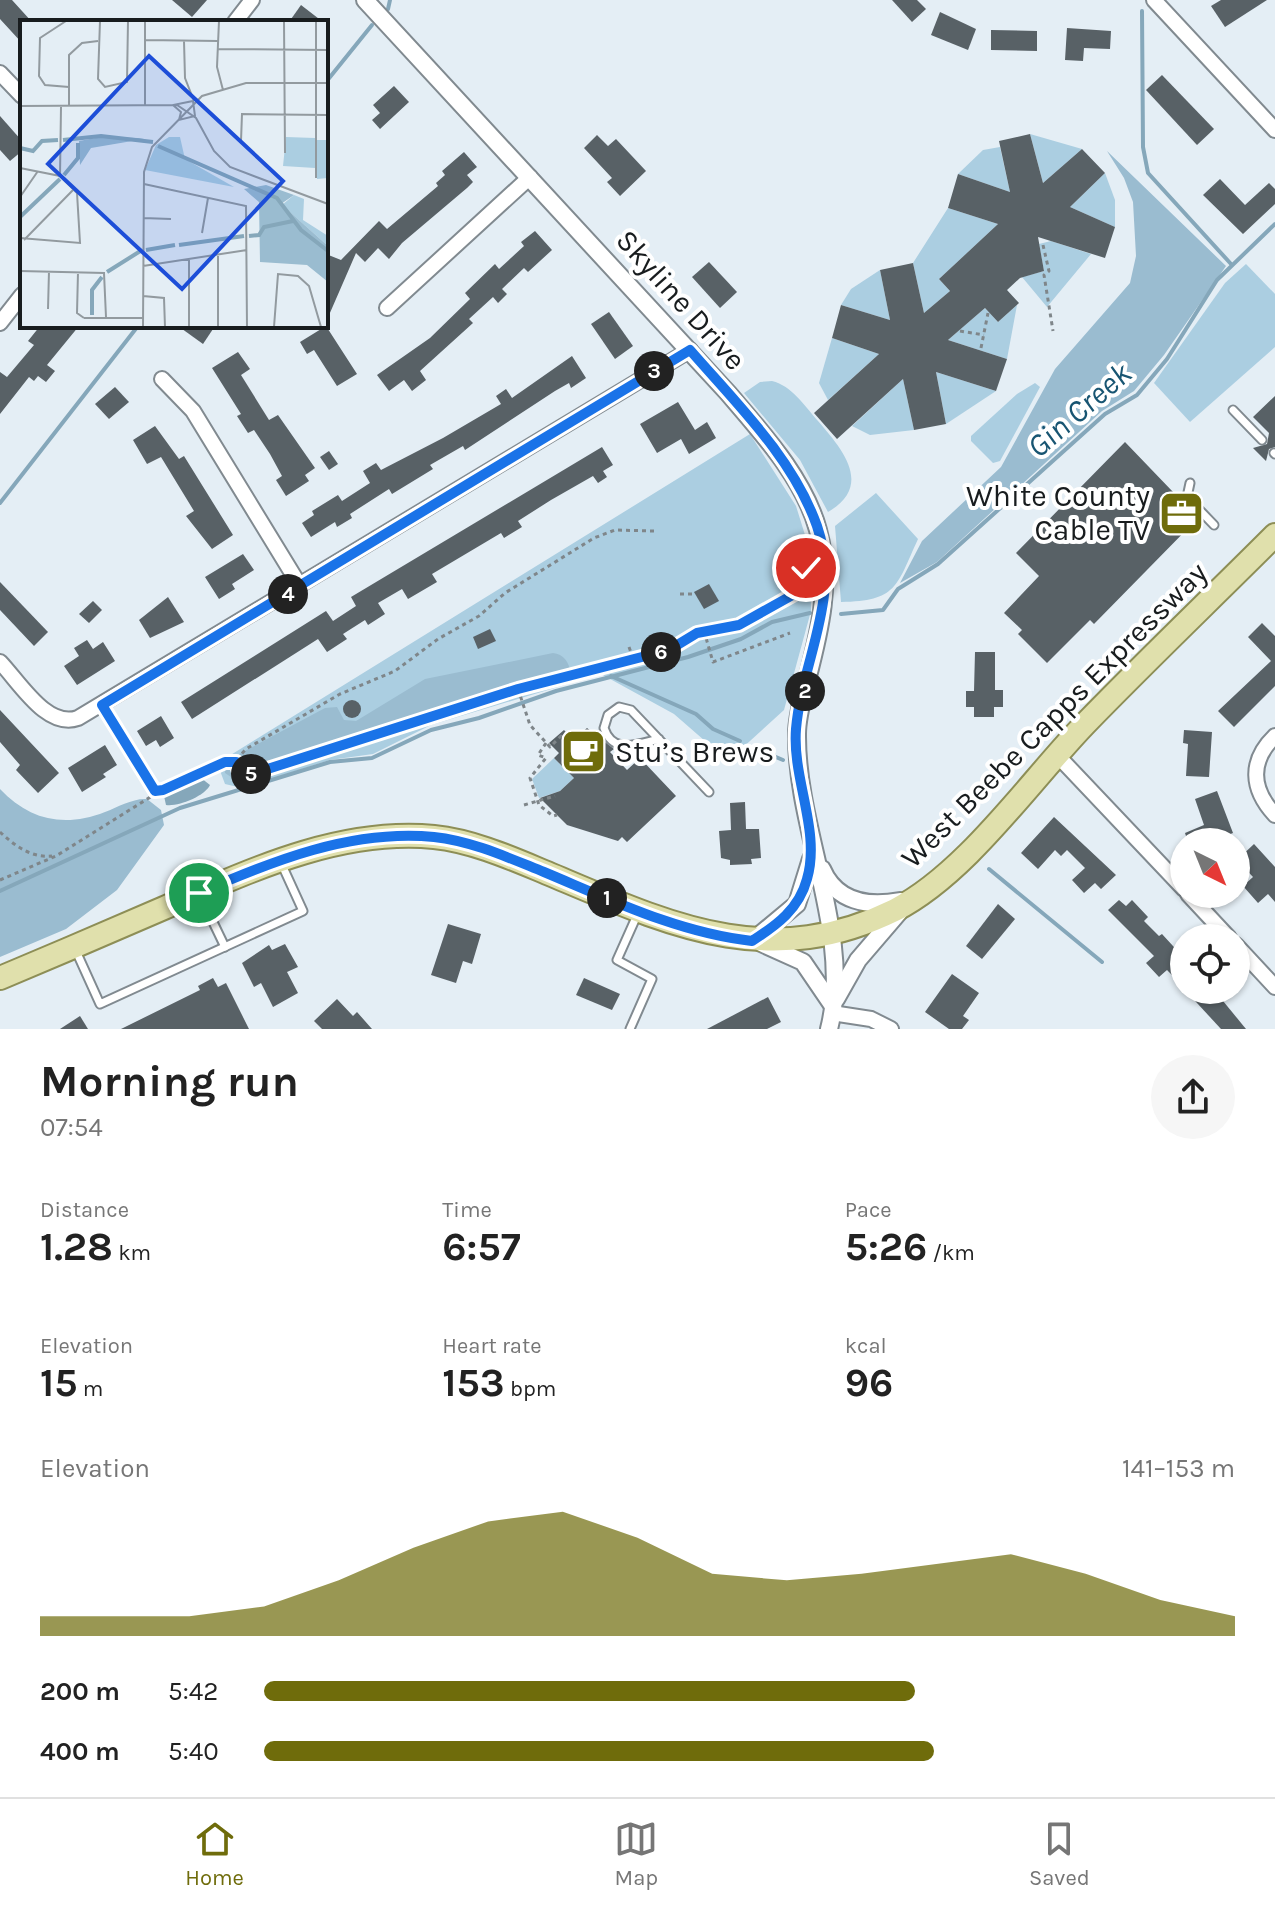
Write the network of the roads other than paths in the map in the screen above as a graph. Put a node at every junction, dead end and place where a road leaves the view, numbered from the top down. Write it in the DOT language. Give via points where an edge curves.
graph roads {
  1 [pos="252,0"];
  2 [pos="365,0"];
  3 [pos="1154,0"];
  4 [pos="237,20"];
  5 [pos="0,73"];
  6 [pos="20,94"];
  7 [pos="1275,130"];
  8 [pos="530,177"];
  9 [pos="20,298"];
  10 [pos="387,308"];
  11 [pos="0,323"];
  12 [pos="690,350"];
  13 [pos="162,379"];
  14 [pos="1233,410"];
  15 [pos="1262,440"];
  16 [pos="1190,483"];
  17 [pos="1214,525"];
  18 [pos="1275,535"];
  19 [pos="300,586"];
  20 [pos="0,662"];
  21 [pos="1275,736"];
  22 [pos="659,739"];
  23 [pos="1057,755"];
  24 [pos="709,792"];
  25 [pos="1275,815"];
  26 [pos="812,846"];
  27 [pos="280,859"];
  28 [pos="1170,874"];
  29 [pos="199,893"];
  30 [pos="916,897"];
  31 [pos="1201,908"];
  32 [pos="639,911"];
  33 [pos="1216,924"];
  34 [pos="830,932"];
  35 [pos="752,941"];
  36 [pos="74,947"];
  37 [pos="225,947"];
  38 [pos="1250,960"];
  39 [pos="0,978"];
  40 [pos="1275,987"];
  41 [pos="831,1016"];
  42 [pos="630,1029"];
  43 [pos="891,1029"];
  1 -- 4 [label="street"];
  2 -- 8 [label="street, Skyline Drive"];
  3 -- 7 [label="street"];
  5 -- 6 [label="street"];
  8 -- 10 [label="street"];
  8 -- 12 [label="street, Skyline Drive"];
  9 -- 11 [label="street"];
  12 -- 19 [label="street"];
  12 -- 26 [label="street, Skyline Drive" via="768,442 800,488 818,530 826,582 824,609 796,729"];
  13 -- 19 [label="street" via="193,411"];
  14 -- 15 [label="lane"];
  16 -- 17 [label="lane" via="1187,497"];
  18 -- 23 [label="main road, West Beebe Capps Expressway"];
  19 -- 20 [label="street" via="67,722 54,718"];
  21 -- 25 [label="street" via="1254,772 1258,790"];
  22 -- 22 [label="lane" via="631,710 619,707 608,715 604,728 615,744"];
  22 -- 24 [label="lane"];
  23 -- 28 [label="street"];
  23 -- 30 [label="main road, West Beebe Capps Expressway" via="954,865"];
  26 -- 30 [label="street" via="825,878 846,896 882,904"];
  26 -- 34 [label="street, Skyline Drive"];
  26 -- 35 [label="street" via="797,904"];
  27 -- 29 [label="main road, West Beebe Capps Expressway"];
  27 -- 32 [label="main road, West Beebe Capps Expressway" via="333,845 434,837 491,850"];
  27 -- 37 [label="lane" via="303,911"];
  29 -- 36 [label="main road, West Beebe Capps Expressway"];
  29 -- 37 [label="lane"];
  30 -- 34 [label="main road, West Beebe Capps Expressway" via="876,918"];
  30 -- 41 [label="street" via="868,947"];
  31 -- 33 [label="street"];
  32 -- 35 [label="main road, West Beebe Capps Expressway"];
  32 -- 42 [label="lane" via="617,960 652,979"];
  34 -- 35 [label="main road, West Beebe Capps Expressway"];
  34 -- 41 [label="street, Skyline Drive"];
  35 -- 41 [label="street" via="803,962"];
  36 -- 37 [label="lane" via="100,1004"];
  36 -- 39 [label="main road, West Beebe Capps Expressway"];
  38 -- 40 [label="street"];
  41 -- 43 [label="street" via="871,1019"];
}
